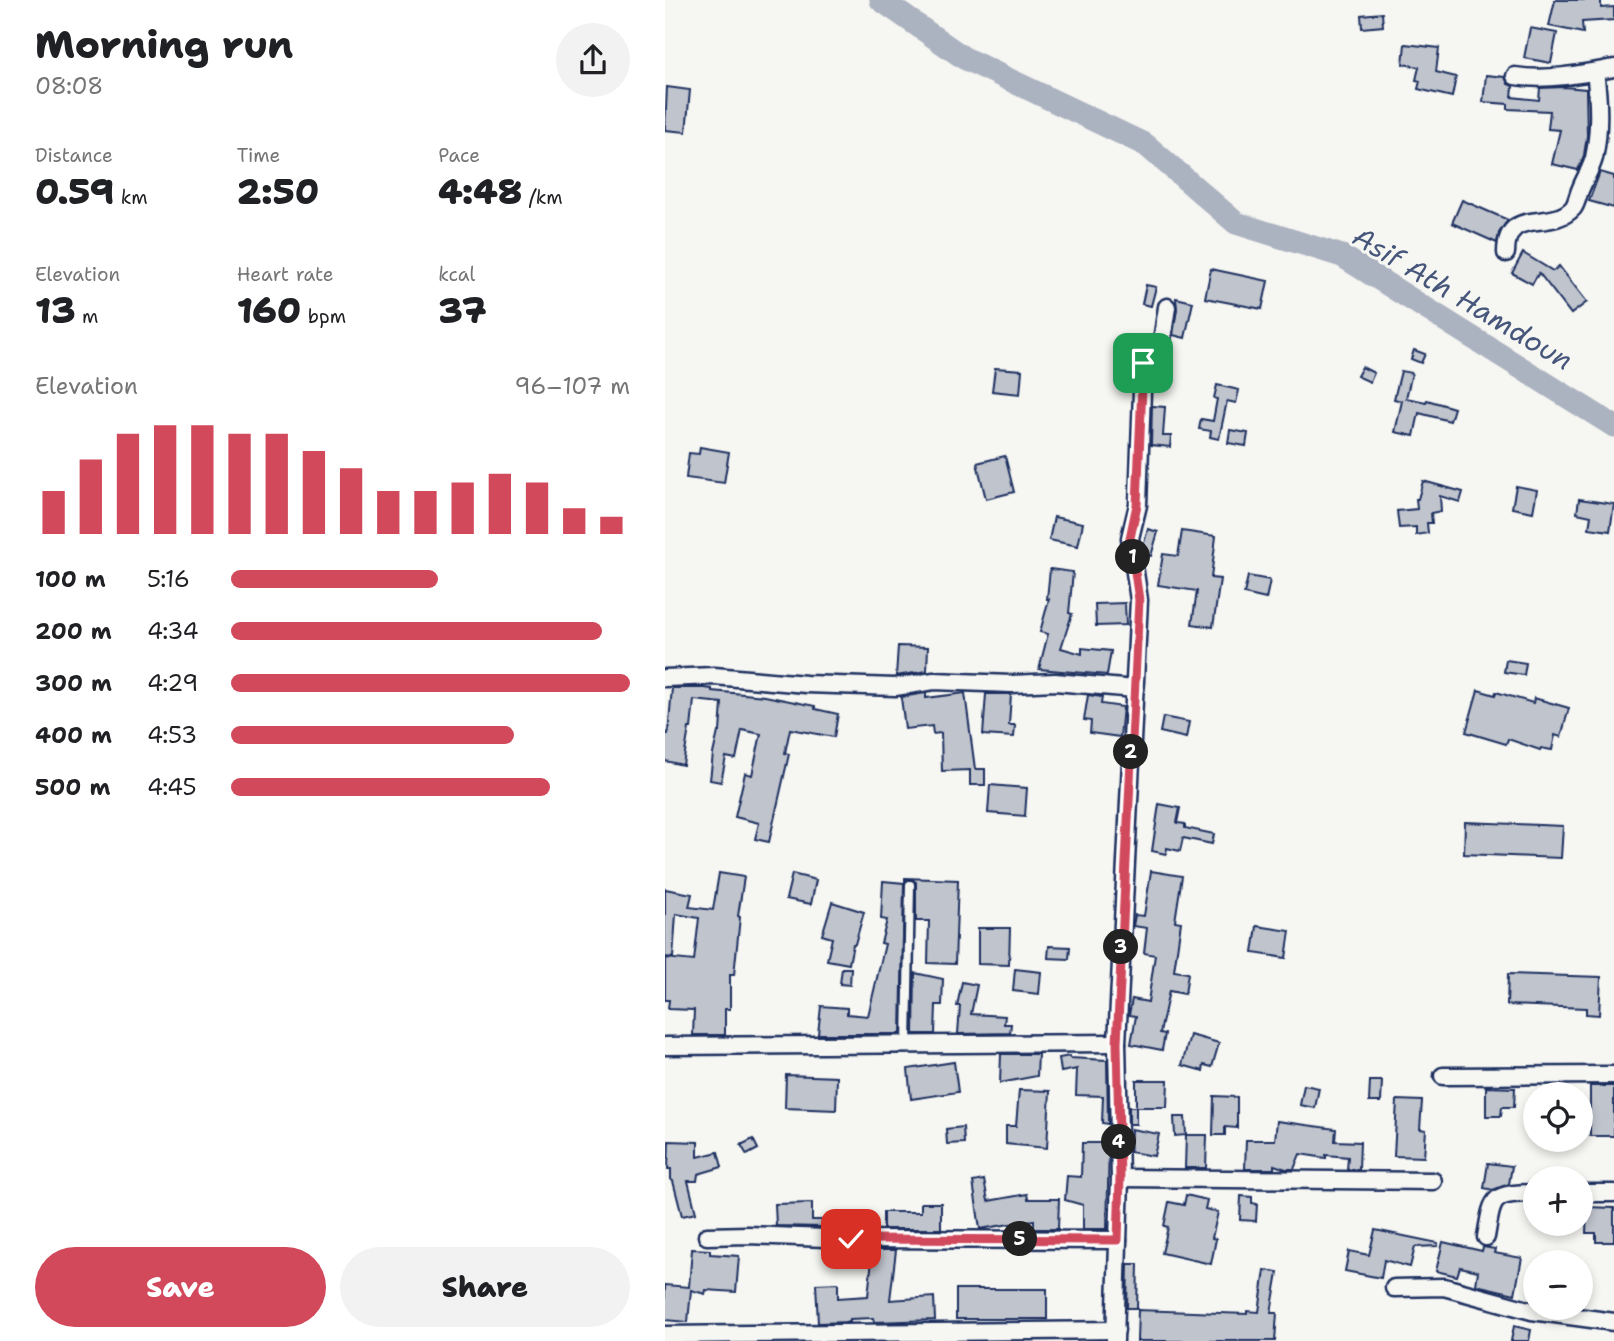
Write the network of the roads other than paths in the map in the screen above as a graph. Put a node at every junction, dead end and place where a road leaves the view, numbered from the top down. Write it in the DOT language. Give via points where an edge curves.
graph roads {
  1 [pos="1614,68"];
  2 [pos="1595,72"];
  3 [pos="1515,76"];
  4 [pos="1506,253"];
  5 [pos="1167,307"];
  6 [pos="665,678"];
  7 [pos="1135,689"];
  8 [pos="909,885"];
  9 [pos="1117,1043"];
  10 [pos="907,1045"];
  11 [pos="665,1046"];
  12 [pos="1614,1075"];
  13 [pos="1443,1076"];
  14 [pos="1120,1178"];
  15 [pos="1433,1181"];
  16 [pos="1523,1193"];
  17 [pos="1593,1193"];
  18 [pos="1614,1193"];
  19 [pos="707,1236"];
  20 [pos="1486,1237"];
  21 [pos="1118,1240"];
  22 [pos="1394,1288"];
  23 [pos="1614,1322"];
  24 [pos="665,1335"];
  25 [pos="1116,1336"];
  1 -- 2 [label="street"];
  2 -- 3 [label="street"];
  2 -- 4 [label="street" via="1599,102 1594,157 1575,206 1558,219 1514,227 1506,240"];
  5 -- 7 [label="street" via="1161,347 1143,363 1137,505 1130,538 1139,600"];
  6 -- 7 [label="street" via="713,676 895,687 934,681 1055,682"];
  7 -- 9 [label="street"];
  8 -- 10 [label="lane"];
  9 -- 10 [label="street"];
  9 -- 14 [label="street"];
  10 -- 11 [label="street"];
  12 -- 13 [label="street"];
  14 -- 15 [label="street"];
  14 -- 21 [label="street"];
  16 -- 20 [label="street" via="1503,1194 1495,1201"];
  17 -- 18 [label="street"];
  19 -- 21 [label="street"];
  21 -- 25 [label="street"];
  22 -- 23 [label="street" via="1444,1287 1532,1311"];
  24 -- 25 [label="street"];
}
